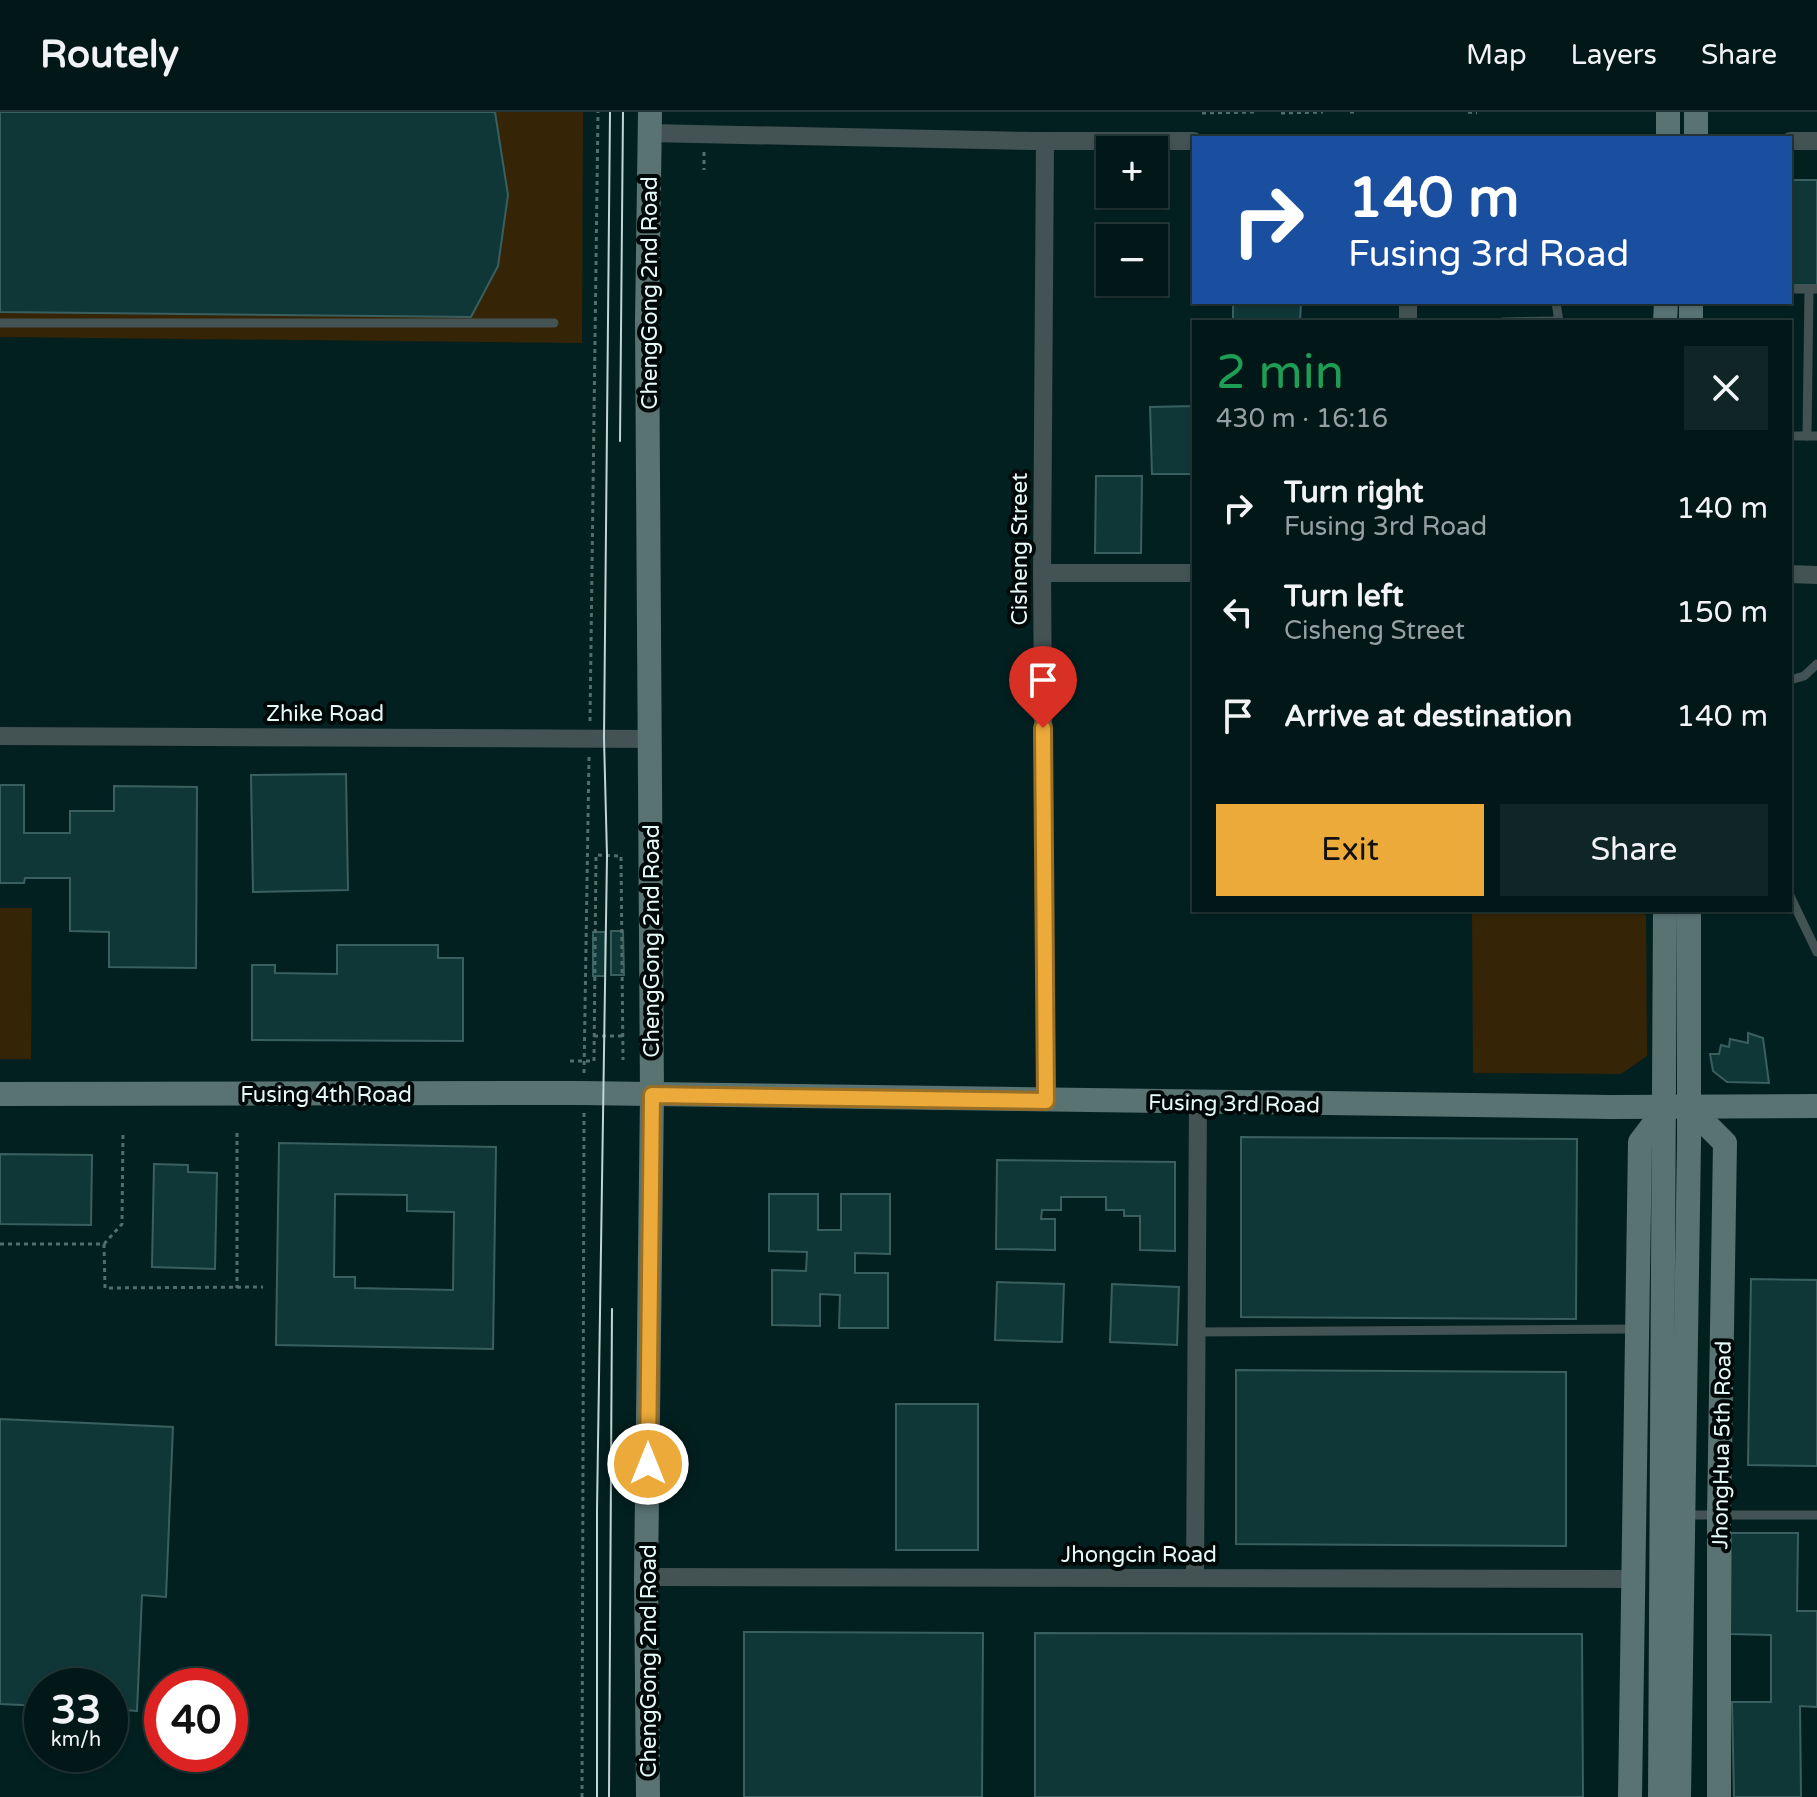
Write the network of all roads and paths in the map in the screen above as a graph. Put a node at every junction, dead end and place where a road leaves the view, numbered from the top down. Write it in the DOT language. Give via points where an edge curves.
graph roads {
  1 [pos="598,112"];
  2 [pos="1255,112"];
  3 [pos="1323,112"];
  4 [pos="1468,112"];
  5 [pos="1668,112"];
  6 [pos="1696,112"];
  7 [pos="1202,113"];
  8 [pos="1281,113"];
  9 [pos="1477,113"];
  10 [pos="650,123"];
  11 [pos="1668,136"];
  12 [pos="1696,136"];
  13 [pos="1192,141"];
  14 [pos="1792,141"];
  15 [pos="1817,141"];
  16 [pos="1045,142"];
  17 [pos="1792,289"];
  18 [pos="1813,289"];
  19 [pos="0,323"];
  20 [pos="554,323"];
  21 [pos="1812,436"];
  22 [pos="1042,573"];
  23 [pos="1192,573"];
  24 [pos="1792,574"];
  25 [pos="1817,575"];
  26 [pos="1817,664"];
  27 [pos="1792,679"];
  28 [pos="590,707"];
  29 [pos="0,736"];
  30 [pos="650,739"];
  31 [pos="589,778"];
  32 [pos="1792,900"];
  33 [pos="1665,912"];
  34 [pos="1689,912"];
  35 [pos="1817,952"];
  36 [pos="594,1036"];
  37 [pos="623,1036"];
  38 [pos="623,1060"];
  39 [pos="570,1061"];
  40 [pos="584,1062"];
  41 [pos="0,1094"];
  42 [pos="652,1095"];
  43 [pos="1046,1101"];
  44 [pos="1198,1102"];
  45 [pos="1817,1106"];
  46 [pos="1678,1108"];
  47 [pos="123,1132"];
  48 [pos="237,1133"];
  49 [pos="583,1135"];
  50 [pos="0,1244"];
  51 [pos="104,1244"];
  52 [pos="263,1287"];
  53 [pos="237,1288"];
  54 [pos="1636,1329"];
  55 [pos="1196,1332"];
  56 [pos="1633,1515"];
  57 [pos="1674,1515"];
  58 [pos="1719,1515"];
  59 [pos="1817,1515"];
  60 [pos="646,1577"];
  61 [pos="1195,1578"];
  62 [pos="1632,1579"];
  63 [pos="582,1797"];
  64 [pos="648,1797"];
  65 [pos="1630,1797"];
  66 [pos="1660,1797"];
  67 [pos="1679,1797"];
  68 [pos="1719,1797"];
  1 -- 28 [label="path"];
  2 -- 7 [label="path"];
  3 -- 8 [label="path"];
  4 -- 9 [label="path"];
  5 -- 11 [label="street"];
  6 -- 12 [label="street"];
  10 -- 16 [label="street"];
  10 -- 30 [label="street, ChengGong 2nd Road"];
  13 -- 16 [label="street"];
  14 -- 15 [label="street"];
  16 -- 22 [label="street, Cisheng Street"];
  17 -- 18 [label="lane"];
  18 -- 21 [label="lane"];
  19 -- 20 [label="lane"];
  22 -- 23 [label="street"];
  22 -- 43 [label="street, Cisheng Street"];
  24 -- 25 [label="street"];
  26 -- 27 [label="lane"];
  29 -- 30 [label="street, Zhike Road"];
  30 -- 42 [label="street, ChengGong 2nd Road"];
  31 -- 40 [label="path"];
  32 -- 35 [label="lane"];
  33 -- 46 [label="street, JhongHua 5th Road"];
  34 -- 46 [label="street, JhongHua 5th Road"];
  36 -- 37 [label="path"];
  36 -- 37 [label="path" via="596,855 621,856"];
  36 -- 40 [label="path" via="594,1061"];
  37 -- 38 [label="path"];
  39 -- 40 [label="path"];
  41 -- 42 [label="street, Fusing 4th Road"];
  42 -- 43 [label="street, Fusing 3rd Road"];
  42 -- 60 [label="street, ChengGong 2nd Road"];
  43 -- 44 [label="street, Fusing 3rd Road"];
  44 -- 46 [label="street, Fusing 3rd Road"];
  44 -- 55 [label="street"];
  45 -- 46 [label="street, Fusing 3rd Road"];
  46 -- 54 [label="street" via="1640,1142"];
  46 -- 57 [label="street, JhongHua 5th Road"];
  46 -- 58 [label="street, JhongHua 5th Road" via="1725,1143"];
  47 -- 51 [label="path" via="122,1224"];
  48 -- 53 [label="path"];
  49 -- 63 [label="path"];
  50 -- 51 [label="path"];
  51 -- 53 [label="path" via="105,1288"];
  52 -- 53 [label="path"];
  54 -- 55 [label="lane"];
  54 -- 56 [label="street"];
  55 -- 61 [label="street"];
  56 -- 57 [label="lane"];
  56 -- 62 [label="street"];
  57 -- 58 [label="lane"];
  57 -- 66 [label="street, JhongHua 5th Road"];
  57 -- 67 [label="street, JhongHua 5th Road"];
  58 -- 59 [label="lane"];
  58 -- 68 [label="street, JhongHua 5th Road"];
  60 -- 61 [label="street, Jhongcin Road"];
  60 -- 64 [label="street, ChengGong 2nd Road"];
  61 -- 62 [label="street, Jhongcin Road"];
  62 -- 65 [label="street"];
}
